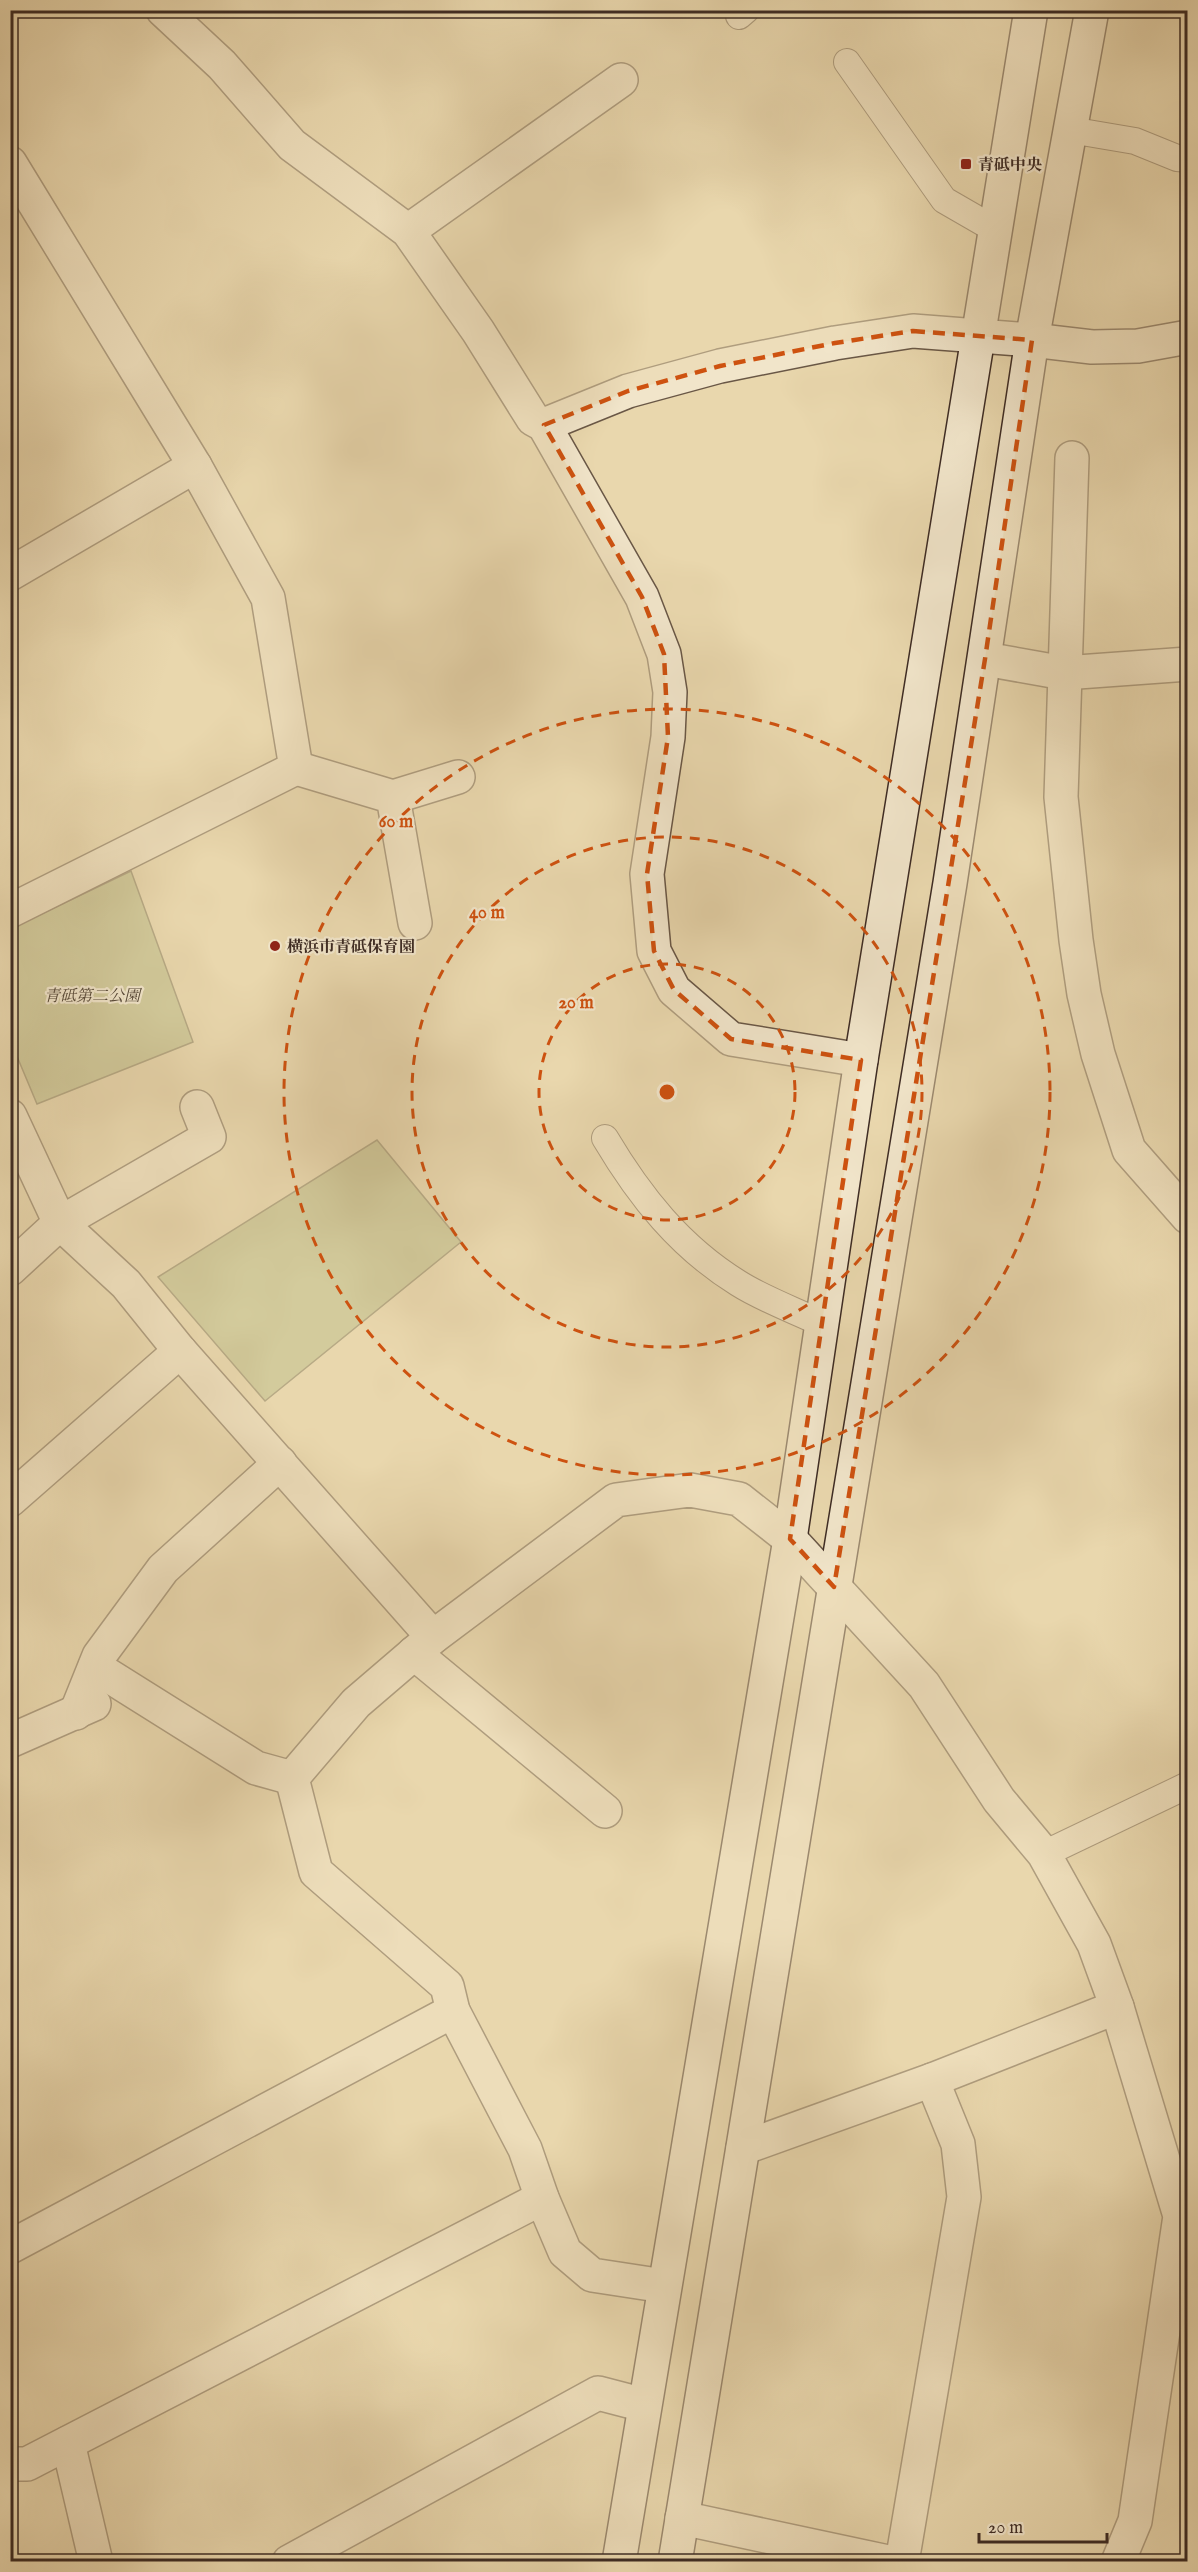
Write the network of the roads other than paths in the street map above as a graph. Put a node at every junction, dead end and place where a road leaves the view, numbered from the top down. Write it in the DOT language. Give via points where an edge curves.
graph roads {
  1 [pos="163,10"];
  2 [pos="1031,10"];
  3 [pos="1092,10"];
  4 [pos="848,62"];
  5 [pos="621,80"];
  6 [pos="1070,130"];
  7 [pos="1188,159"];
  8 [pos="10,163"];
  9 [pos="22,208"];
  10 [pos="996,230"];
  11 [pos="408,231"];
  12 [pos="978,337"];
  13 [pos="1188,337"];
  14 [pos="1032,339"];
  15 [pos="544,425"];
  16 [pos="1072,458"];
  17 [pos="195,466"];
  18 [pos="10,574"];
  19 [pos="986,658"];
  20 [pos="1188,664"];
  21 [pos="1064,673"];
  22 [pos="296,768"];
  23 [pos="458,777"];
  24 [pos="393,797"];
  25 [pos="10,910"];
  26 [pos="415,923"];
  27 [pos="861,1060"];
  28 [pos="197,1107"];
  29 [pos="10,1116"];
  30 [pos="605,1138"];
  31 [pos="1188,1217"];
  32 [pos="60,1223"];
  33 [pos="10,1269"];
  34 [pos="821,1323"];
  35 [pos="180,1351"];
  36 [pos="280,1463"];
  37 [pos="10,1500"];
  38 [pos="789,1539"];
  39 [pos="834,1587"];
  40 [pos="424,1645"];
  41 [pos="95,1667"];
  42 [pos="128,1686"];
  43 [pos="75,1713"];
  44 [pos="10,1741"];
  45 [pos="292,1778"];
  46 [pos="1188,1785"];
  47 [pos="605,1811"];
  48 [pos="1044,1854"];
  49 [pos="1117,2007"];
  50 [pos="453,2011"];
  51 [pos="932,2080"];
  52 [pos="743,2148"];
  53 [pos="542,2198"];
  54 [pos="1184,2217"];
  55 [pos="10,2247"];
  56 [pos="664,2286"];
  57 [pos="644,2405"];
  58 [pos="68,2443"];
  59 [pos="10,2464"];
  60 [pos="682,2518"];
  61 [pos="96,2562"];
  62 [pos="290,2562"];
  63 [pos="619,2562"];
  64 [pos="675,2562"];
  65 [pos="888,2562"];
  66 [pos="902,2562"];
  67 [pos="1118,2562"];
  1 -- 11 [label="street" via="222,65 292,145"];
  2 -- 10 [label="street"];
  3 -- 6 [label="street"];
  4 -- 10 [label="lane" via="944,200"];
  5 -- 11 [label="street"];
  6 -- 7 [label="lane" via="1135,141"];
  6 -- 14 [label="street"];
  8 -- 9 [label="street"];
  9 -- 17 [label="street"];
  10 -- 12 [label="street"];
  11 -- 15 [label="street" via="484,339 533,419"];
  12 -- 14 [label="street"];
  12 -- 15 [label="street" via="913,331 731,363 628,391"];
  12 -- 27 [label="street"];
  13 -- 14 [label="street" via="1138,346 1092,347"];
  14 -- 19 [label="street"];
  15 -- 27 [label="street" via="642,597 664,654 670,692 669,737 647,874 654,951 674,990 731,1039"];
  16 -- 21 [label="street"];
  17 -- 18 [label="street"];
  17 -- 22 [label="street" via="268,598"];
  19 -- 21 [label="street"];
  19 -- 39 [label="street"];
  20 -- 21 [label="street"];
  21 -- 31 [label="street" via="1061,797 1084,994 1098,1054 1129,1150"];
  22 -- 24 [label="street"];
  22 -- 25 [label="street"];
  23 -- 24 [label="street"];
  24 -- 26 [label="street"];
  27 -- 34 [label="street"];
  28 -- 32 [label="street" via="209,1137"];
  29 -- 32 [label="street"];
  30 -- 34 [label="lane" via="653,1210 680,1240 739,1284"];
  32 -- 33 [label="street"];
  32 -- 35 [label="street" via="126,1284"];
  34 -- 38 [label="street"];
  35 -- 36 [label="street"];
  35 -- 37 [label="street"];
  36 -- 40 [label="street"];
  36 -- 41 [label="street" via="164,1569 99,1656"];
  38 -- 39 [label="street"];
  38 -- 40 [label="street" via="739,1499 690,1490 616,1500"];
  38 -- 56 [label="street"];
  39 -- 48 [label="street" via="924,1685 999,1800"];
  39 -- 52 [label="street"];
  40 -- 45 [label="street" via="356,1703"];
  40 -- 47 [label="street"];
  41 -- 42 [label="street"];
  41 -- 43 [label="street"];
  42 -- 43 [label="street"];
  42 -- 45 [label="street" via="256,1768"];
  43 -- 44 [label="street"];
  45 -- 50 [label="street" via="316,1872 447,1986"];
  46 -- 48 [label="lane"];
  48 -- 49 [label="street" via="1094,1944"];
  49 -- 51 [label="street"];
  49 -- 54 [label="street"];
  50 -- 53 [label="street" via="525,2149"];
  50 -- 55 [label="street"];
  51 -- 52 [label="street"];
  51 -- 66 [label="street" via="958,2144 964,2197"];
  52 -- 60 [label="street"];
  53 -- 56 [label="street" via="565,2252 592,2275"];
  53 -- 58 [label="street"];
  54 -- 67 [label="street" via="1135,2521"];
  56 -- 57 [label="street"];
  57 -- 62 [label="street" via="598,2393"];
  57 -- 63 [label="street"];
  58 -- 59 [label="street" via="27,2464"];
  58 -- 61 [label="street"];
  60 -- 64 [label="street"];
  60 -- 65 [label="street"];
}
